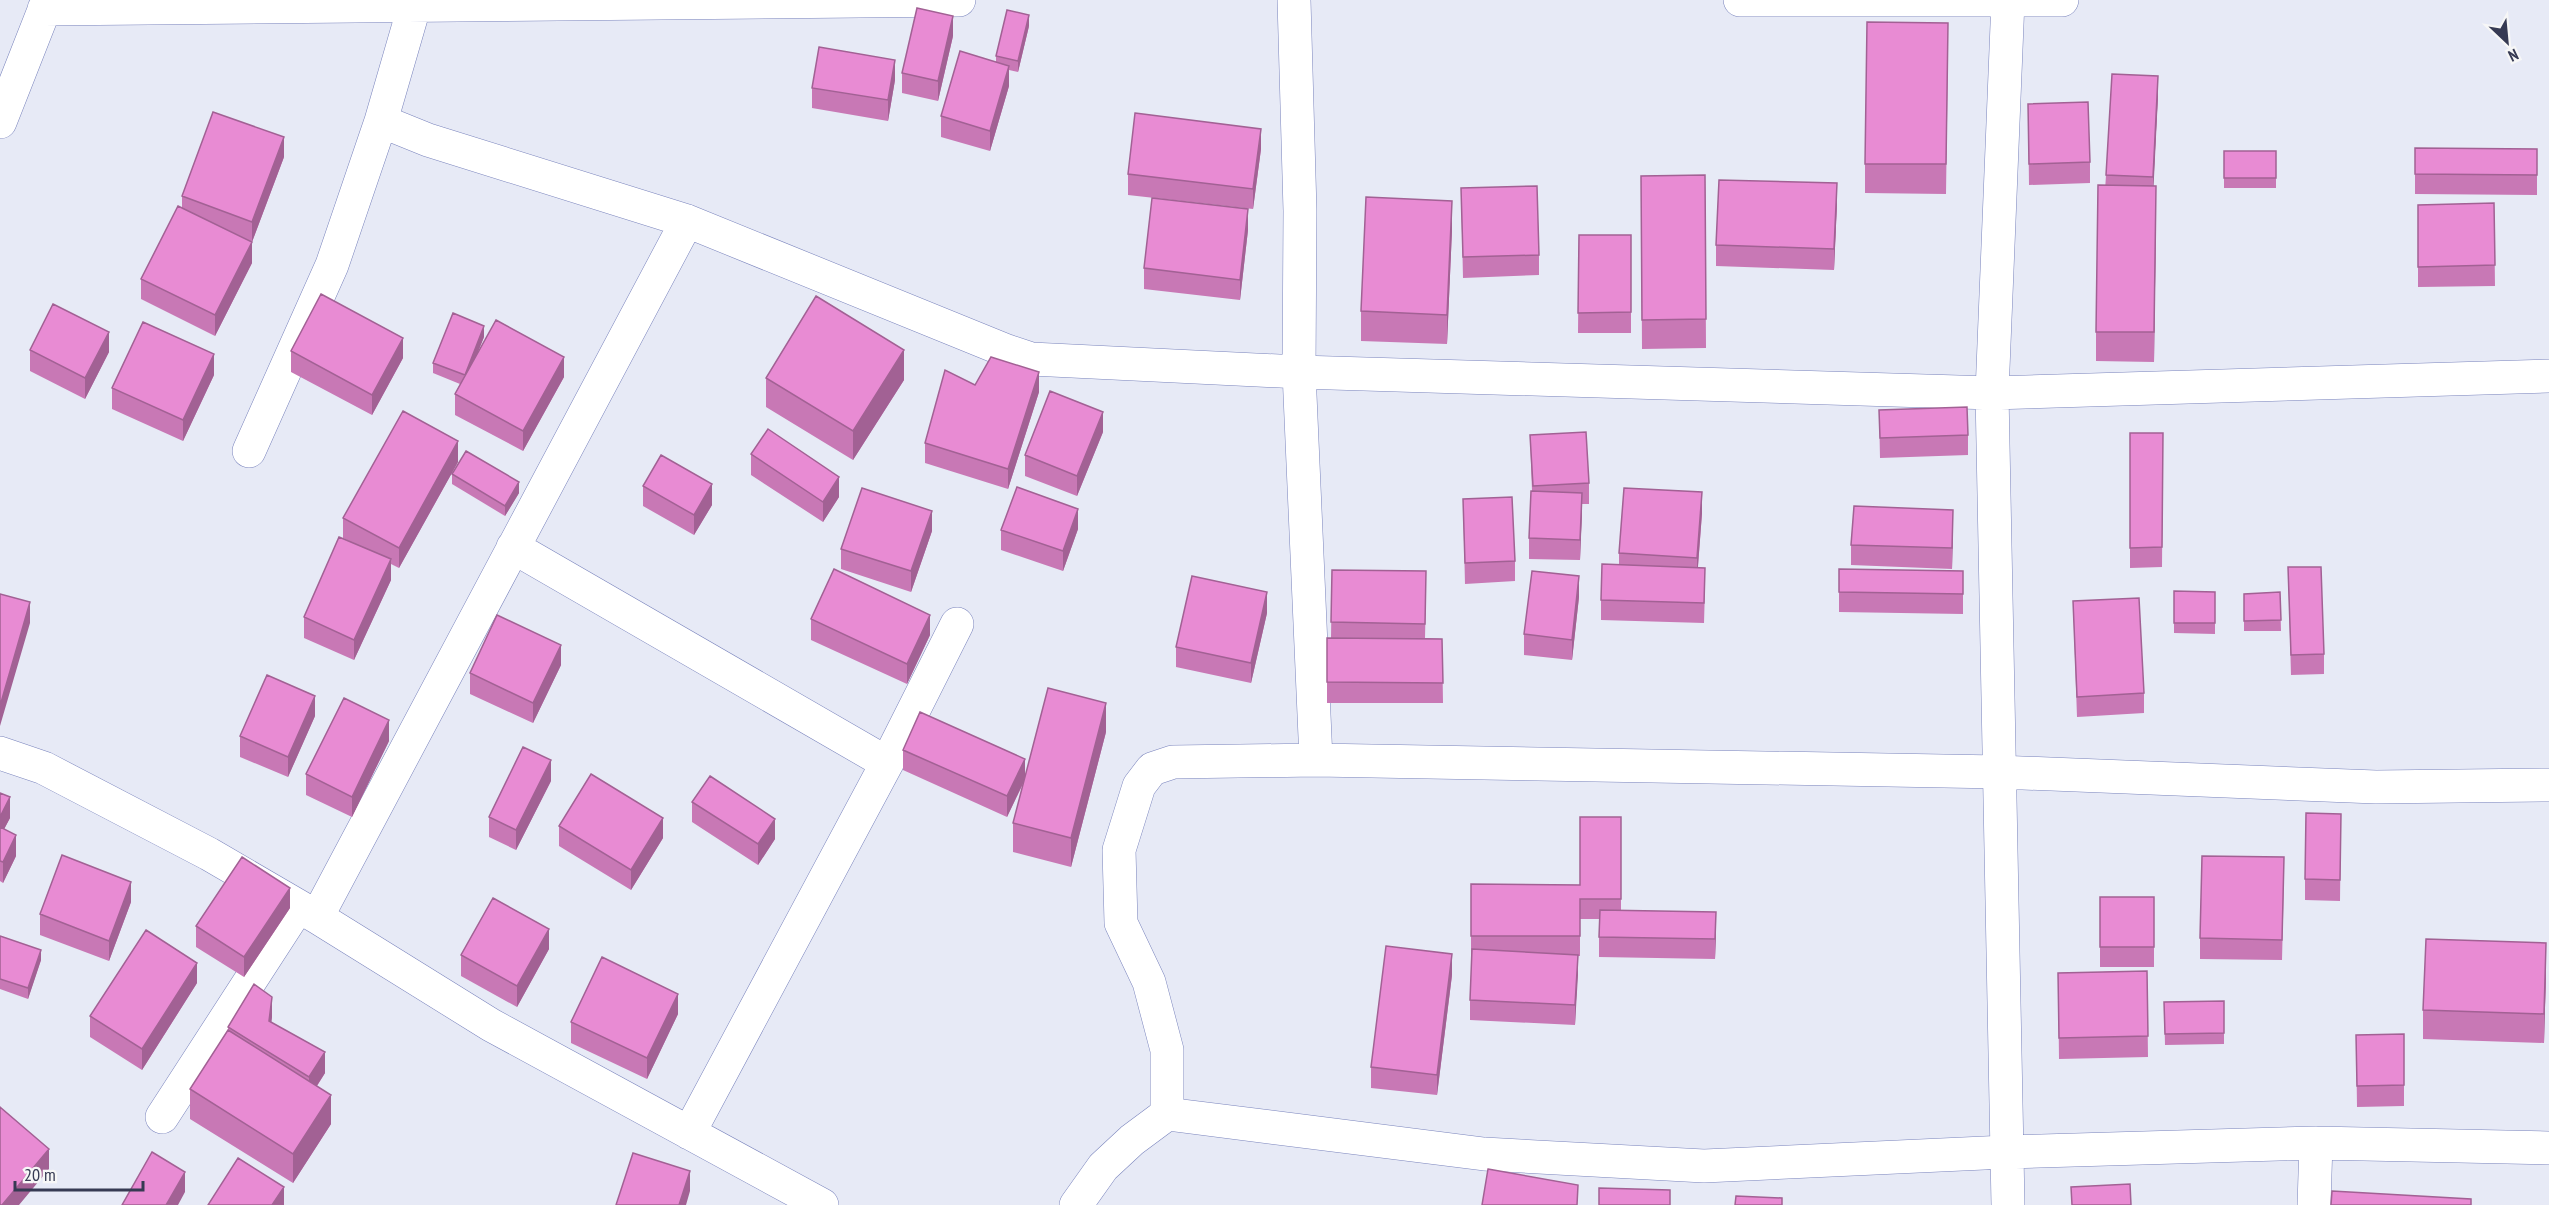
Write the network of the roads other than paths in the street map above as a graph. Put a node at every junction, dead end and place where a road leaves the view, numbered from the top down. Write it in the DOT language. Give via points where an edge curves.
graph roads {
  1 [pos="959,0"];
  2 [pos="1294,0"];
  3 [pos="1740,0"];
  4 [pos="2062,0"];
  5 [pos="2008,1"];
  6 [pos="46,4"];
  7 [pos="415,4"];
  8 [pos="381,121"];
  9 [pos="0,122"];
  10 [pos="687,220"];
  11 [pos="1299,372"];
  12 [pos="2549,376"];
  13 [pos="1992,393"];
  14 [pos="249,451"];
  15 [pos="513,548"];
  16 [pos="957,624"];
  17 [pos="0,753"];
  18 [pos="1316,760"];
  19 [pos="887,763"];
  20 [pos="2000,772"];
  21 [pos="2549,785"];
  22 [pos="307,912"];
  23 [pos="1167,1114"];
  24 [pos="162,1118"];
  25 [pos="689,1133"];
  26 [pos="2316,1143"];
  27 [pos="2549,1148"];
  28 [pos="2006,1152"];
  29 [pos="822,1205"];
  30 [pos="1076,1205"];
  31 [pos="2008,1205"];
  32 [pos="2314,1205"];
  1 -- 7 [label="street"];
  2 -- 11 [label="street" via="1300,211"];
  3 -- 5 [label="street"];
  4 -- 5 [label="street"];
  5 -- 13 [label="street"];
  6 -- 7 [label="street"];
  6 -- 9 [label="street"];
  7 -- 8 [label="street"];
  8 -- 10 [label="street" via="428,140"];
  8 -- 14 [label="street" via="332,265"];
  10 -- 11 [label="street" via="1031,359"];
  10 -- 15 [label="street"];
  11 -- 13 [label="street"];
  11 -- 18 [label="street"];
  12 -- 13 [label="street"];
  13 -- 20 [label="street"];
  15 -- 19 [label="street"];
  15 -- 22 [label="street"];
  16 -- 19 [label="street"];
  17 -- 22 [label="street" via="44,768 209,854"];
  18 -- 20 [label="street"];
  18 -- 23 [label="street" via="1173,762 1152,769 1139,786 1119,850 1121,923 1149,982 1167,1050"];
  19 -- 25 [label="street"];
  20 -- 21 [label="street" via="2376,787"];
  20 -- 28 [label="street"];
  22 -- 24 [label="street"];
  22 -- 25 [label="street" via="491,1025"];
  23 -- 28 [label="street" via="1484,1154 1704,1166"];
  23 -- 30 [label="street" via="1103,1167"];
  25 -- 29 [label="street"];
  26 -- 27 [label="street"];
  26 -- 28 [label="street"];
  26 -- 32 [label="street"];
  28 -- 31 [label="street"];
}
